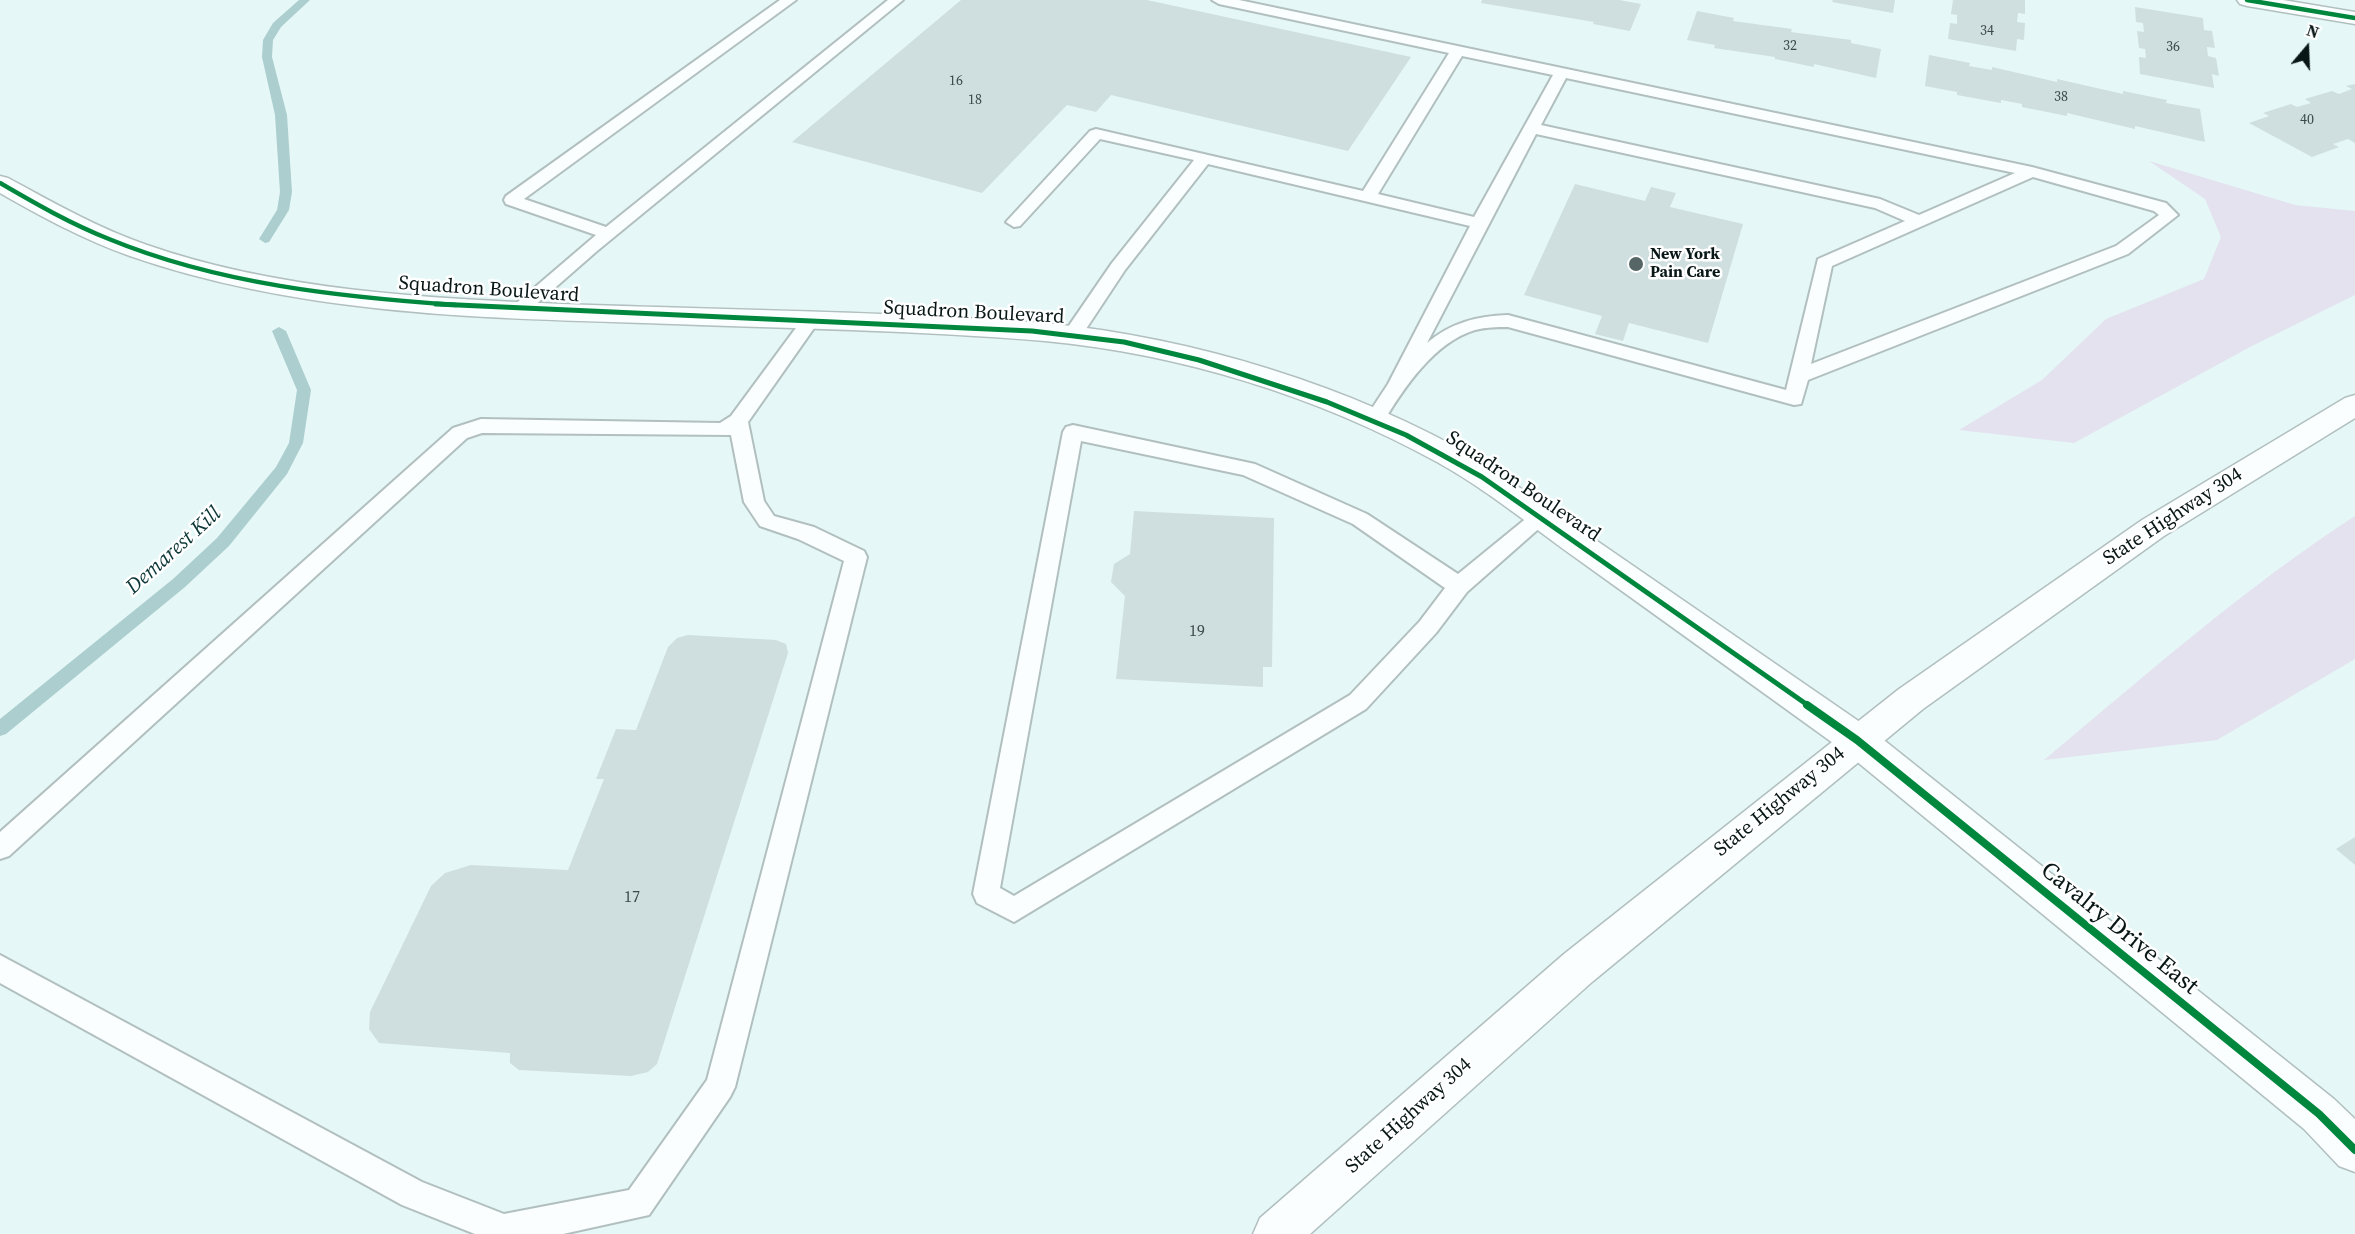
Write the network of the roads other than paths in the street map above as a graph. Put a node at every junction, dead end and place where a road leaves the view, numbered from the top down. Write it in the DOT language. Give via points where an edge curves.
graph roads {
  1 [pos="789,0"];
  2 [pos="896,0"];
  3 [pos="1219,0"];
  4 [pos="2247,0"];
  5 [pos="2355,18"];
  6 [pos="1458,51"];
  7 [pos="1562,72"];
  8 [pos="1531,128"];
  9 [pos="1204,158"];
  10 [pos="2032,172"];
  11 [pos="0,183"];
  12 [pos="1368,197"];
  13 [pos="1014,222"];
  14 [pos="1919,222"];
  15 [pos="1480,224"];
  16 [pos="607,233"];
  17 [pos="519,310"];
  18 [pos="810,321"];
  19 [pos="1073,334"];
  20 [pos="1799,376"];
  21 [pos="1397,384"];
  22 [pos="2355,405"];
  23 [pos="1375,419"];
  24 [pos="738,421"];
  25 [pos="1541,517"];
  26 [pos="1459,586"];
  27 [pos="1857,740"];
  28 [pos="0,848"];
  29 [pos="0,968"];
  30 [pos="2355,1149"];
  31 [pos="1276,1234"];
  1 -- 16 [label="lane" via="512,200"];
  2 -- 16 [label="lane"];
  3 -- 6 [label="lane"];
  4 -- 5 [label="street"];
  6 -- 7 [label="lane"];
  6 -- 12 [label="lane"];
  7 -- 8 [label="lane"];
  7 -- 10 [label="lane"];
  8 -- 14 [label="lane" via="1881,204"];
  8 -- 15 [label="lane"];
  9 -- 12 [label="lane"];
  9 -- 13 [label="lane" via="1096,134"];
  9 -- 19 [label="lane" via="1118,267"];
  10 -- 14 [label="lane"];
  10 -- 20 [label="lane" via="2160,207 2170,215 2122,250"];
  11 -- 17 [label="street, Squadron Boulevard" via="103,237 223,274 365,298"];
  12 -- 15 [label="lane"];
  14 -- 20 [label="lane" via="1824,263"];
  15 -- 21 [label="lane"];
  16 -- 17 [label="lane"];
  17 -- 18 [label="street, Squadron Boulevard"];
  18 -- 19 [label="street, Squadron Boulevard"];
  18 -- 24 [label="lane"];
  19 -- 23 [label="street, Squadron Boulevard" via="1184,356"];
  20 -- 21 [label="lane" via="1794,399 1508,321 1485,320 1449,334"];
  21 -- 23 [label="lane"];
  22 -- 27 [label="street, State Highway 304" via="2153,528"];
  23 -- 25 [label="street, Squadron Boulevard" via="1434,447"];
  24 -- 28 [label="lane" via="724,430 481,426 460,433"];
  24 -- 29 [label="lane" via="754,502 767,521 806,533 856,557 720,1087 638,1204 504,1230 414,1194"];
  25 -- 26 [label="lane"];
  25 -- 27 [label="street, Squadron Boulevard"];
  26 -- 26 [label="lane" via="1360,519 1248,469 1074,432 986,894 1014,910 1358,702 1428,627"];
  27 -- 30 [label="street, Cavalry Drive East" via="2319,1114"];
  27 -- 31 [label="street, State Highway 304" via="1578,968"];
}
